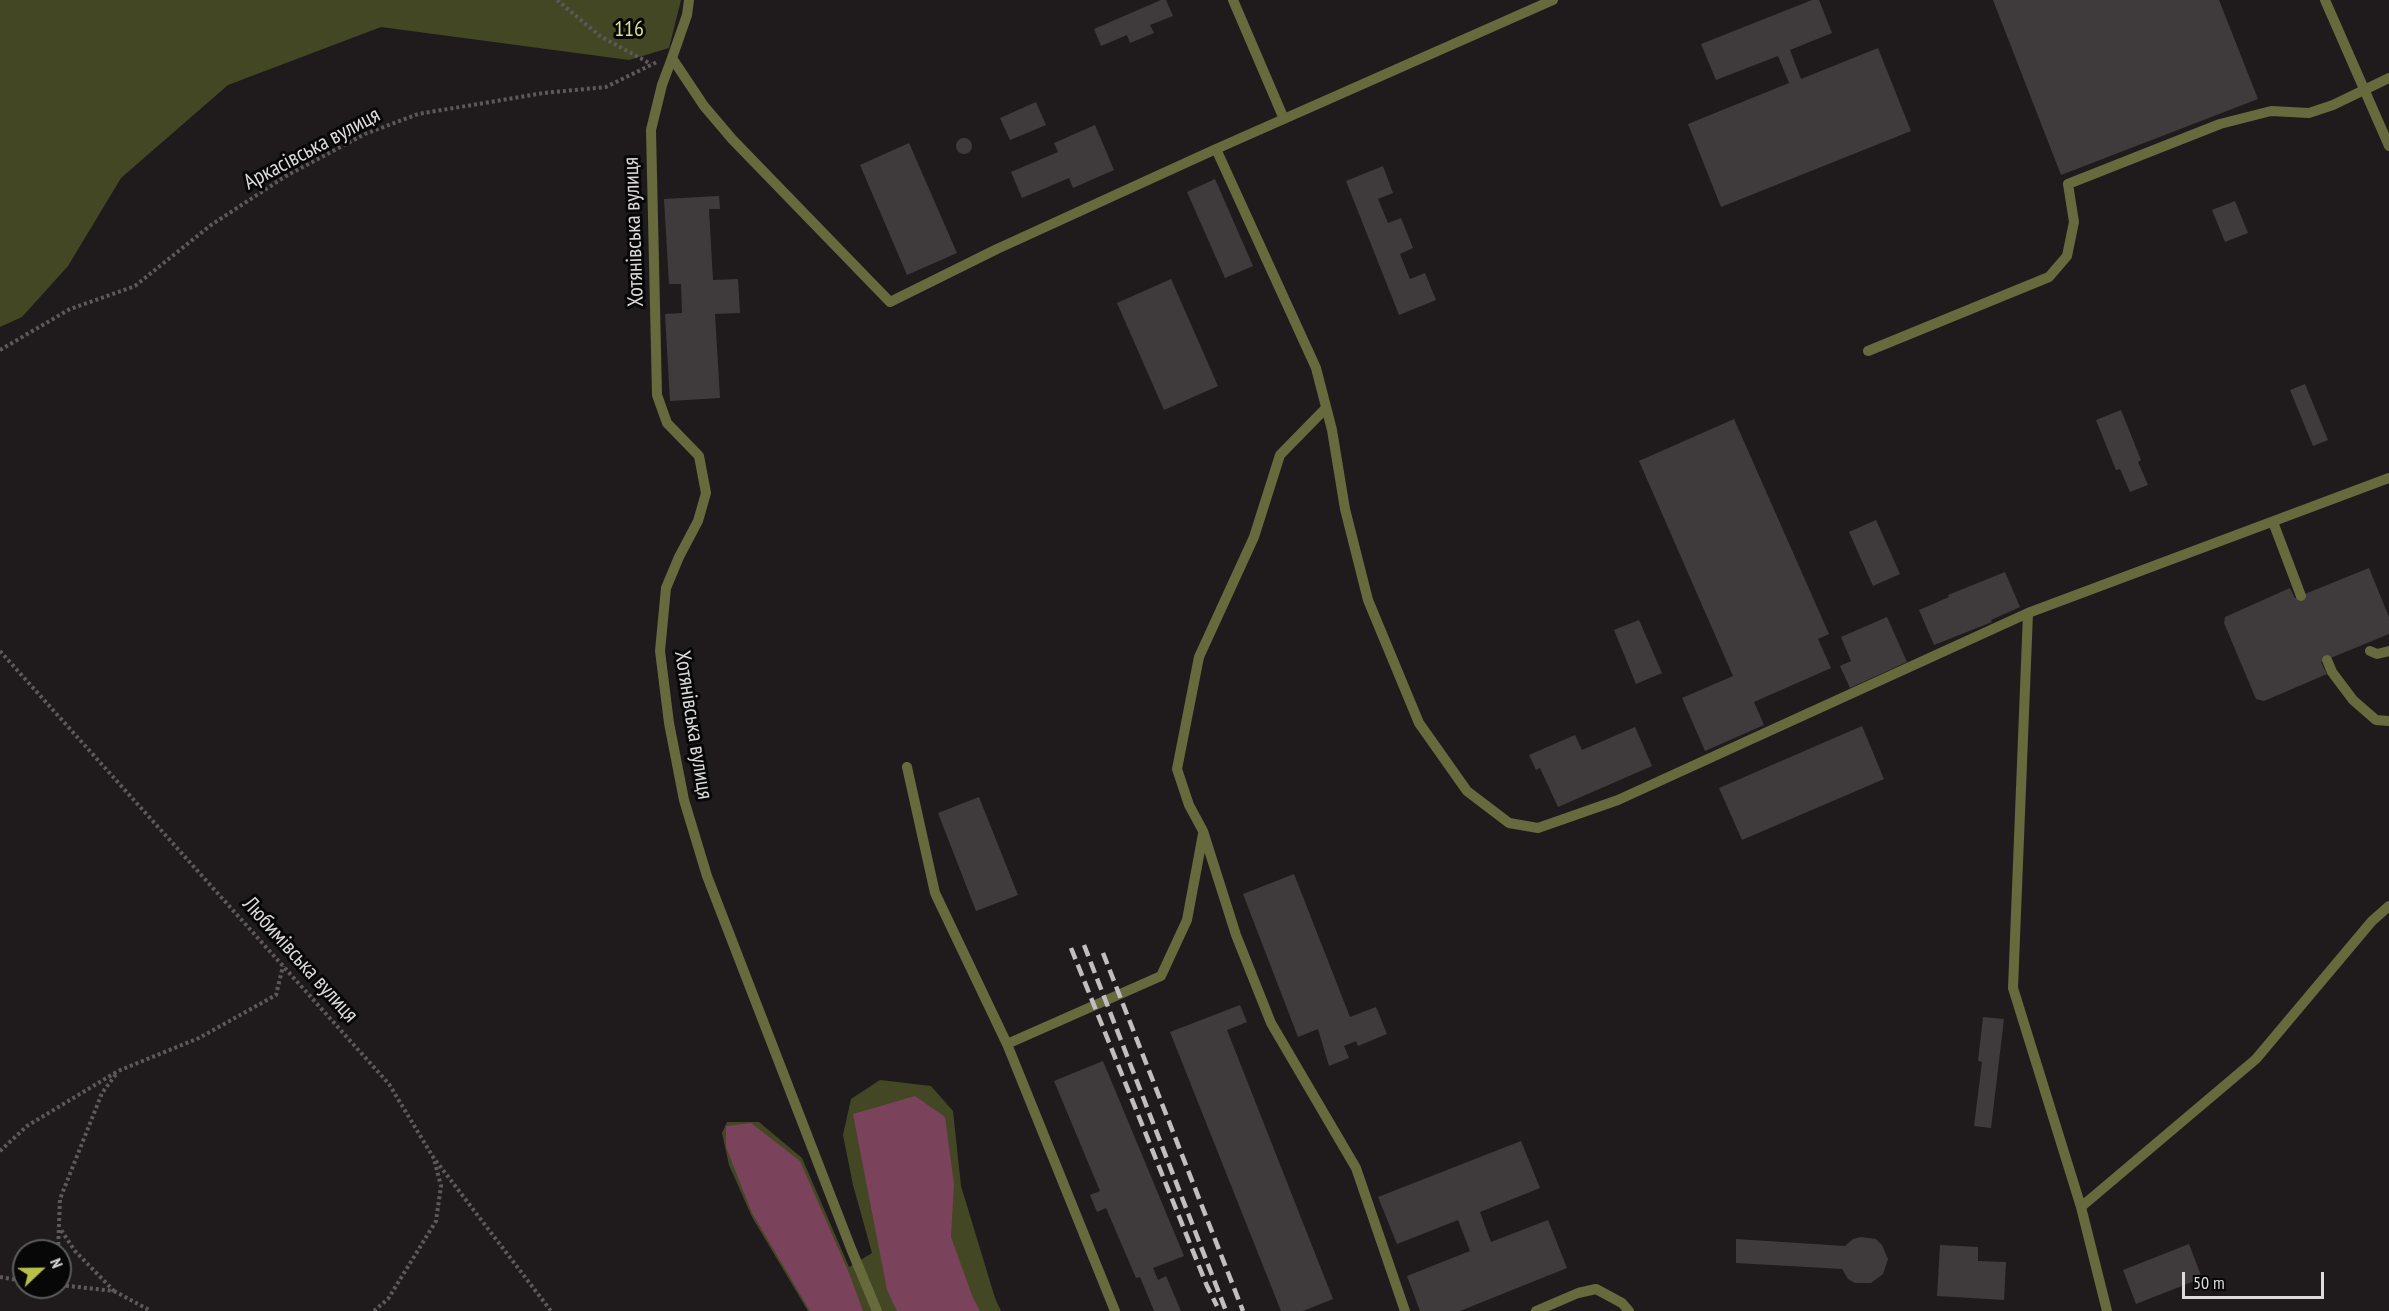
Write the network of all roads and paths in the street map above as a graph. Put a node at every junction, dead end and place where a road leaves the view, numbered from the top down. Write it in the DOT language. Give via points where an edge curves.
graph roads {
  1 [pos="557,0"];
  2 [pos="689,0"];
  3 [pos="1233,0"];
  4 [pos="1553,0"];
  5 [pos="2325,0"];
  6 [pos="672,58"];
  7 [pos="652,64"];
  8 [pos="2389,78"];
  9 [pos="2364,88"];
  10 [pos="1284,119"];
  11 [pos="2389,147"];
  12 [pos="1216,149"];
  13 [pos="0,350"];
  14 [pos="1868,351"];
  15 [pos="1326,408"];
  16 [pos="2389,478"];
  17 [pos="2273,522"];
  18 [pos="2301,596"];
  19 [pos="2028,613"];
  20 [pos="0,651"];
  21 [pos="2370,651"];
  22 [pos="2389,651"];
  23 [pos="2327,660"];
  24 [pos="2389,721"];
  25 [pos="907,767"];
  26 [pos="1203,831"];
  27 [pos="2389,906"];
  28 [pos="283,966"];
  29 [pos="1007,1044"];
  30 [pos="118,1071"];
  31 [pos="0,1151"];
  32 [pos="433,1157"];
  33 [pos="2081,1207"];
  34 [pos="61,1230"];
  35 [pos="60,1239"];
  36 [pos="72,1286"];
  37 [pos="114,1291"];
  38 [pos="151,1311"];
  39 [pos="374,1311"];
  40 [pos="552,1311"];
  41 [pos="877,1311"];
  42 [pos="1115,1311"];
  43 [pos="1406,1311"];
  44 [pos="1536,1311"];
  45 [pos="1629,1311"];
  46 [pos="2107,1311"];
  1 -- 7 [label="path" via="600,36"];
  2 -- 6 [label="lane, Хотянівська вулиця"];
  3 -- 10 [label="lane"];
  4 -- 10 [label="lane"];
  5 -- 9 [label="lane"];
  6 -- 7 [label="path, Аркасівська вулиця"];
  6 -- 12 [label="lane" via="732,140 890,302"];
  6 -- 41 [label="lane, Хотянівська вулиця" via="651,130 657,395 667,423 699,456 706,494 698,521 666,588 660,651 669,723 684,800 707,876"];
  7 -- 13 [label="path, Аркасівська вулиця" via="606,87 418,114 365,134 286,176 211,225 135,286 70,309"];
  8 -- 9 [label="lane"];
  9 -- 11 [label="lane"];
  9 -- 14 [label="lane" via="2309,113 2271,111 2220,124 2068,184 2074,222 2067,256 2049,277"];
  10 -- 12 [label="lane"];
  12 -- 15 [label="lane" via="1316,368"];
  15 -- 19 [label="lane" via="1345,509 1368,600 1419,723 1467,791 1509,823 1538,828 1618,800"];
  15 -- 26 [label="lane" via="1280,455 1254,537 1199,657 1177,769"];
  16 -- 17 [label="lane"];
  17 -- 18 [label="lane"];
  17 -- 19 [label="lane"];
  19 -- 33 [label="lane" via="2013,988"];
  20 -- 28 [label="path, Любимівська вулиця"];
  21 -- 22 [label="lane"];
  23 -- 24 [label="lane" via="2353,700 2376,720"];
  25 -- 29 [label="lane" via="935,893"];
  26 -- 29 [label="lane" via="1187,920 1161,976"];
  26 -- 43 [label="lane" via="1236,935 1271,1023 1356,1168"];
  27 -- 33 [label="lane" via="2256,1059"];
  28 -- 30 [label="path" via="276,995 199,1038"];
  28 -- 32 [label="path, Любимівська вулиця" via="389,1084"];
  29 -- 42 [label="lane"];
  30 -- 31 [label="path" via="27,1126"];
  30 -- 34 [label="path" via="102,1092 60,1199"];
  32 -- 39 [label="path" via="441,1186 436,1221 388,1299"];
  32 -- 40 [label="path, Любимівська вулиця"];
  33 -- 46 [label="lane"];
  34 -- 35 [label="path"];
  34 -- 37 [label="path" via="75,1251"];
  36 -- 37 [label="path"];
  37 -- 38 [label="path"];
  44 -- 45 [label="lane" via="1596,1289"];
}
